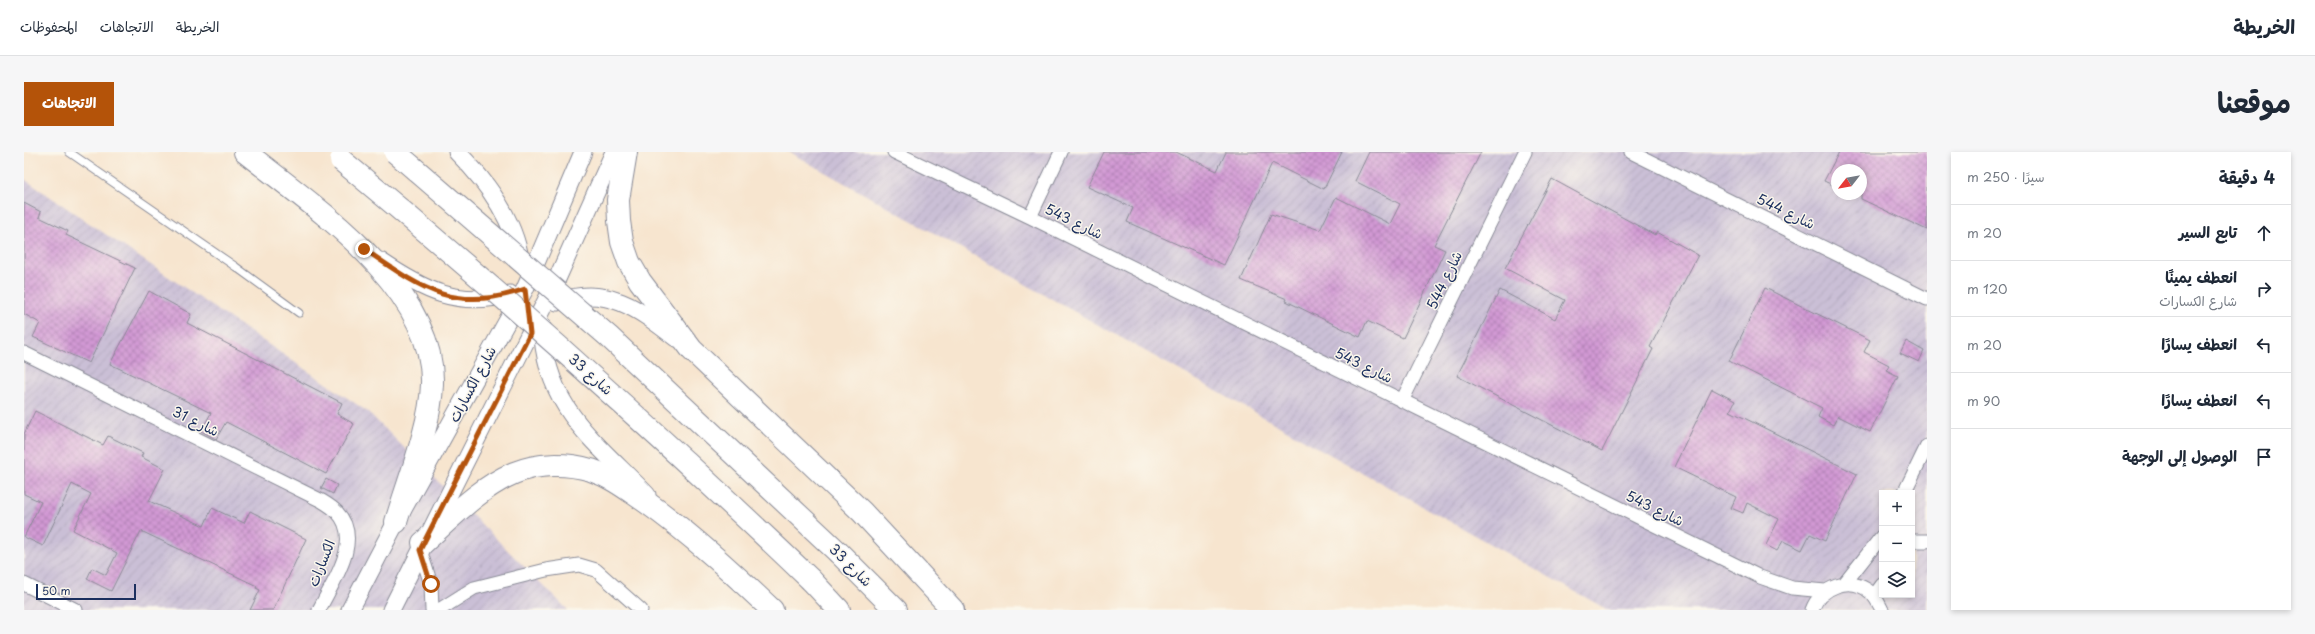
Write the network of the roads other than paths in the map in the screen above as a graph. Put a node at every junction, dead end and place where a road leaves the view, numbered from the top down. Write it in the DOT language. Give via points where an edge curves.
graph roads {
  1 [pos="69,152"];
  2 [pos="245,152"];
  3 [pos="395,152"];
  4 [pos="457,152"];
  5 [pos="583,152"];
  6 [pos="614,152"];
  7 [pos="626,152"];
  8 [pos="894,152"];
  9 [pos="1061,152"];
  10 [pos="1525,152"];
  11 [pos="1631,152"];
  12 [pos="336,156"];
  13 [pos="1030,216"];
  14 [pos="364,249"];
  15 [pos="557,279"];
  16 [pos="531,287"];
  17 [pos="1927,299"];
  18 [pos="534,311"];
  19 [pos="299,313"];
  20 [pos="507,319"];
  21 [pos="692,350"];
  22 [pos="24,354"];
  23 [pos="1402,402"];
  24 [pos="1927,446"];
  25 [pos="1905,490"];
  26 [pos="396,522"];
  27 [pos="674,522"];
  28 [pos="346,526"];
  29 [pos="1879,540"];
  30 [pos="1915,541"];
  31 [pos="1927,541"];
  32 [pos="421,546"];
  33 [pos="24,584"];
  34 [pos="1844,584"];
  35 [pos="1879,589"];
  36 [pos="1825,591"];
  37 [pos="1874,596"];
  38 [pos="76,610"];
  39 [pos="319,610"];
  40 [pos="350,610"];
  41 [pos="391,610"];
  42 [pos="432,610"];
  43 [pos="439,610"];
  44 [pos="641,610"];
  45 [pos="772,610"];
  46 [pos="839,610"];
  47 [pos="896,610"];
  48 [pos="953,610"];
  49 [pos="1812,610"];
  50 [pos="1882,610"];
  1 -- 19 [label="lane" via="236,266"];
  2 -- 14 [label="highway"];
  3 -- 47 [label="highway, شارع 33, bridge" via="608,336 839,553"];
  4 -- 16 [label="street" via="473,168 503,212"];
  5 -- 16 [label="street, شارع الكسارات" via="535,264"];
  6 -- 15 [label="street, شارع الكسارات"];
  7 -- 21 [label="highway" via="618,200 622,242 629,262 640,281"];
  8 -- 13 [label="street, شارع 543"];
  9 -- 13 [label="street"];
  10 -- 23 [label="street, شارع 544"];
  11 -- 17 [label="street, شارع 544"];
  12 -- 46 [label="highway, شارع 33, bridge" via="586,369 670,445"];
  13 -- 23 [label="street, شارع 543"];
  14 -- 16 [label="street" via="426,289 453,298 494,298"];
  14 -- 26 [label="highway" via="411,310 425,338 432,368 428,414"];
  15 -- 16 [label="street"];
  15 -- 18 [label="street, شارع الكسارات"];
  16 -- 18 [label="street"];
  16 -- 20 [label="street, شارع الكسارات"];
  18 -- 20 [label="street"];
  18 -- 21 [label="street" via="570,298 605,297 638,309"];
  18 -- 27 [label="street" via="545,361 556,391 569,413 580,428"];
  18 -- 32 [label="street, شارع الكسارات" via="530,334"];
  20 -- 26 [label="street, شارع الكسارات"];
  21 -- 48 [label="highway" via="862,512"];
  22 -- 28 [label="street, شارع 31" via="322,501 337,512"];
  23 -- 36 [label="street, شارع 543" via="1760,578 1792,588"];
  24 -- 25 [label="street"];
  26 -- 40 [label="street, شارع الكسارات"];
  27 -- 32 [label="highway" via="606,476 576,467 546,465 501,479 481,492"];
  27 -- 45 [label="highway"];
  28 -- 39 [label="street, الكسارات" via="348,542 344,558"];
  29 -- 34 [label="street"];
  30 -- 31 [label="street"];
  32 -- 41 [label="street, شارع الكسارات"];
  32 -- 42 [label="street" via="431,584"];
  33 -- 38 [label="street"];
  34 -- 36 [label="street"];
  34 -- 37 [label="street" via="1857,585"];
  35 -- 37 [label="street"];
  36 -- 49 [label="street"];
  37 -- 50 [label="street"];
  43 -- 44 [label="street" via="474,588 546,570 579,565 596,570"];
}
